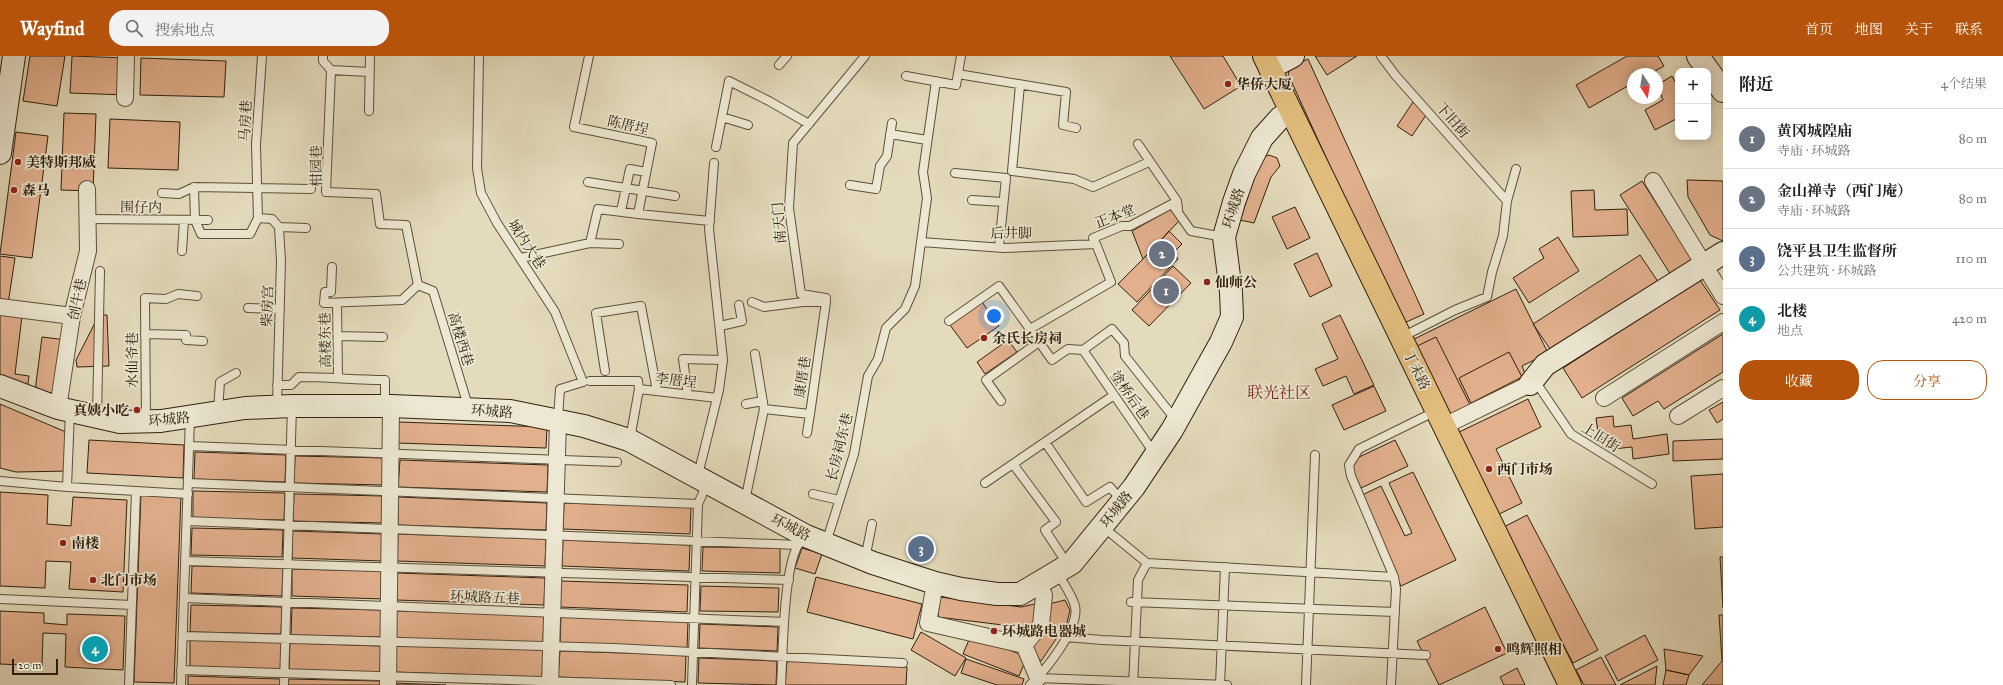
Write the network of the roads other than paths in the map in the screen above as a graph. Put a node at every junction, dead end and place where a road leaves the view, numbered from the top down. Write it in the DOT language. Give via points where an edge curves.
graph roads {
  1 [pos="14,56"];
  2 [pos="126,56"];
  3 [pos="262,56"];
  4 [pos="323,56"];
  5 [pos="370,56"];
  6 [pos="479,56"];
  7 [pos="589,56"];
  8 [pos="787,56"];
  9 [pos="865,56"];
  10 [pos="961,56"];
  11 [pos="1293,56"];
  12 [pos="1381,56"];
  13 [pos="1698,56"];
  14 [pos="1267,62"];
  15 [pos="778,65"];
  16 [pos="331,70"];
  17 [pos="369,72"];
  18 [pos="958,74"];
  19 [pos="906,76"];
  20 [pos="936,81"];
  21 [pos="1020,85"];
  22 [pos="1723,91"];
  23 [pos="125,98"];
  24 [pos="369,112"];
  25 [pos="1291,112"];
  26 [pos="722,116"];
  27 [pos="892,123"];
  28 [pos="809,124"];
  29 [pos="748,125"];
  30 [pos="1076,128"];
  31 [pos="890,134"];
  32 [pos="927,140"];
  33 [pos="1138,144"];
  34 [pos="716,147"];
  35 [pos="0,153"];
  36 [pos="1149,162"];
  37 [pos="714,163"];
  38 [pos="1516,169"];
  39 [pos="646,172"];
  40 [pos="955,173"];
  41 [pos="1653,181"];
  42 [pos="588,182"];
  43 [pos="850,185"];
  44 [pos="194,187"];
  45 [pos="257,188"];
  46 [pos="87,189"];
  47 [pos="311,189"];
  48 [pos="626,189"];
  49 [pos="643,191"];
  50 [pos="162,193"];
  51 [pos="675,196"];
  52 [pos="972,200"];
  53 [pos="1507,201"];
  54 [pos="1004,202"];
  55 [pos="621,211"];
  56 [pos="638,214"];
  57 [pos="1179,214"];
  58 [pos="258,218"];
  59 [pos="88,219"];
  60 [pos="184,220"];
  61 [pos="194,220"];
  62 [pos="208,220"];
  63 [pos="710,221"];
  64 [pos="279,227"];
  65 [pos="306,228"];
  66 [pos="1224,237"];
  67 [pos="921,242"];
  68 [pos="590,243"];
  69 [pos="619,244"];
  70 [pos="1096,244"];
  71 [pos="999,248"];
  72 [pos="182,251"];
  73 [pos="1723,253"];
  74 [pos="521,258"];
  75 [pos="1704,265"];
  76 [pos="332,267"];
  77 [pos="100,271"];
  78 [pos="418,286"];
  79 [pos="197,296"];
  80 [pos="1723,296"];
  81 [pos="752,302"];
  82 [pos="826,302"];
  83 [pos="337,303"];
  84 [pos="739,305"];
  85 [pos="0,307"];
  86 [pos="248,308"];
  87 [pos="280,309"];
  88 [pos="72,316"];
  89 [pos="949,322"];
  90 [pos="1723,322"];
  91 [pos="720,326"];
  92 [pos="1030,329"];
  93 [pos="145,334"];
  94 [pos="338,336"];
  95 [pos="384,337"];
  96 [pos="1401,337"];
  97 [pos="203,341"];
  98 [pos="1039,342"];
  99 [pos="1083,350"];
  100 [pos="755,354"];
  101 [pos="722,360"];
  102 [pos="605,371"];
  103 [pos="236,373"];
  104 [pos="338,377"];
  105 [pos="590,381"];
  106 [pos="1532,382"];
  107 [pos="277,385"];
  108 [pos="0,386"];
  109 [pos="1723,388"];
  110 [pos="639,389"];
  111 [pos="657,391"];
  112 [pos="688,395"];
  113 [pos="1114,395"];
  114 [pos="717,398"];
  115 [pos="1604,398"];
  116 [pos="763,401"];
  117 [pos="1001,401"];
  118 [pos="746,404"];
  119 [pos="284,406"];
  120 [pos="388,406"];
  121 [pos="64,409"];
  122 [pos="470,409"];
  123 [pos="764,409"];
  124 [pos="218,413"];
  125 [pos="810,414"];
  126 [pos="1678,416"];
  127 [pos="97,417"];
  128 [pos="190,418"];
  129 [pos="1441,418"];
  130 [pos="1177,421"];
  131 [pos="146,422"];
  132 [pos="558,422"];
  133 [pos="807,433"];
  134 [pos="629,440"];
  135 [pos="1045,442"];
  136 [pos="189,446"];
  137 [pos="391,454"];
  138 [pos="1156,455"];
  139 [pos="1316,455"];
  140 [pos="617,462"];
  141 [pos="1014,464"];
  142 [pos="0,481"];
  143 [pos="702,481"];
  144 [pos="188,483"];
  145 [pos="985,483"];
  146 [pos="1652,484"];
  147 [pos="67,487"];
  148 [pos="136,491"];
  149 [pos="188,494"];
  150 [pos="813,494"];
  151 [pos="839,500"];
  152 [pos="744,502"];
  153 [pos="1123,502"];
  154 [pos="698,504"];
  155 [pos="187,521"];
  156 [pos="872,524"];
  157 [pos="1102,526"];
  158 [pos="802,540"];
  159 [pos="826,543"];
  160 [pos="865,560"];
  161 [pos="186,561"];
  162 [pos="1147,563"];
  163 [pos="1225,567"];
  164 [pos="1063,569"];
  165 [pos="1394,577"];
  166 [pos="789,580"];
  167 [pos="935,583"];
  168 [pos="1039,584"];
  169 [pos="184,598"];
  170 [pos="0,599"];
  171 [pos="1131,602"];
  172 [pos="132,605"];
  173 [pos="1395,612"];
  174 [pos="784,622"];
  175 [pos="183,636"];
  176 [pos="1066,637"];
  177 [pos="1024,645"];
  178 [pos="1222,646"];
  179 [pos="1426,655"];
  180 [pos="904,663"];
  181 [pos="182,670"];
  182 [pos="1034,681"];
  183 [pos="129,685"];
  184 [pos="181,685"];
  185 [pos="284,685"];
  186 [pos="388,685"];
  187 [pos="550,685"];
  188 [pos="672,685"];
  189 [pos="692,685"];
  190 [pos="782,685"];
  191 [pos="1133,685"];
  192 [pos="1220,685"];
  193 [pos="1227,685"];
  194 [pos="1306,685"];
  195 [pos="1391,685"];
  196 [pos="1570,685"];
  1 -- 35 [label="main road"];
  2 -- 23 [label="street"];
  3 -- 45 [label="lane, 马房巷" via="256,145"];
  4 -- 16 [label="lane" via="323,61"];
  5 -- 17 [label="lane"];
  6 -- 74 [label="lane, 城内大巷" via="477,168 481,193 497,223"];
  7 -- 39 [label="lane, 陈厝埕" via="574,127 652,143"];
  8 -- 15 [label="lane"];
  9 -- 28 [label="lane, 南天门"];
  10 -- 18 [label="lane"];
  11 -- 14 [label="main road"];
  12 -- 53 [label="lane, 下旧街"];
  13 -- 22 [label="main road"];
  14 -- 25 [label="main road, 丁未路"];
  16 -- 17 [label="lane"];
  16 -- 78 [label="lane, 柑园巷" via="326,192 376,194 380,224 406,225"];
  17 -- 24 [label="lane"];
  18 -- 20 [label="lane" via="956,85"];
  18 -- 21 [label="lane"];
  19 -- 20 [label="lane"];
  20 -- 32 [label="lane"];
  21 -- 30 [label="lane" via="1066,92 1063,125"];
  21 -- 36 [label="lane" via="1012,171 1074,179 1093,187"];
  25 -- 66 [label="main road, 环城路" via="1280,118 1262,138 1244,174"];
  25 -- 96 [label="main road, 丁未路"];
  26 -- 28 [label="lane" via="730,81"];
  26 -- 29 [label="lane"];
  26 -- 34 [label="lane"];
  27 -- 31 [label="lane"];
  28 -- 82 [label="lane, 南天门" via="793,143 789,208 801,294 827,298"];
  31 -- 32 [label="lane"];
  31 -- 43 [label="lane" via="887,156 880,166 876,189"];
  32 -- 67 [label="lane" via="922,172 928,198"];
  33 -- 36 [label="lane"];
  36 -- 57 [label="lane" via="1177,201"];
  37 -- 63 [label="lane"];
  38 -- 53 [label="lane"];
  39 -- 48 [label="lane" via="630,169"];
  39 -- 49 [label="lane, 陈厝埕"];
  40 -- 54 [label="lane" via="1006,178"];
  41 -- 75 [label="street"];
  42 -- 48 [label="lane"];
  44 -- 45 [label="lane"];
  44 -- 50 [label="lane" via="179,194"];
  44 -- 61 [label="lane"];
  45 -- 47 [label="lane"];
  45 -- 58 [label="lane, 马房巷"];
  46 -- 59 [label="street, 刣牛巷"];
  48 -- 49 [label="lane"];
  48 -- 55 [label="lane"];
  49 -- 51 [label="lane"];
  49 -- 56 [label="lane, 陈厝埕"];
  52 -- 54 [label="lane"];
  53 -- 96 [label="lane" via="1504,236 1487,297"];
  54 -- 71 [label="lane"];
  55 -- 56 [label="lane"];
  55 -- 68 [label="lane" via="598,209"];
  56 -- 63 [label="lane"];
  57 -- 66 [label="lane" via="1191,231"];
  57 -- 70 [label="lane, 正本堂" via="1172,204 1130,226 1122,226 1093,238"];
  58 -- 61 [label="lane" via="250,234 201,234"];
  58 -- 64 [label="lane" via="272,219"];
  59 -- 60 [label="lane, 围仔内"];
  59 -- 88 [label="street, 刣牛巷" via="88,251"];
  60 -- 61 [label="lane, 围仔内"];
  60 -- 72 [label="lane"];
  61 -- 62 [label="lane, 围仔内"];
  63 -- 91 [label="lane" via="714,288"];
  64 -- 65 [label="lane"];
  64 -- 87 [label="lane, 柴房宫"];
  66 -- 130 [label="main road, 环城路" via="1232,317 1222,342"];
  67 -- 71 [label="lane, 后井脚"];
  67 -- 151 [label="lane, 长房祠东巷" via="915,286 905,309 886,328 878,359 868,376 854,454"];
  68 -- 69 [label="lane"];
  68 -- 74 [label="lane"];
  70 -- 71 [label="lane, 后井脚"];
  70 -- 92 [label="lane" via="1111,282"];
  73 -- 75 [label="main road"];
  74 -- 132 [label="lane, 城内大巷" via="554,312 583,382 560,389"];
  75 -- 80 [label="street"];
  75 -- 106 [label="main road" via="1545,365"];
  76 -- 83 [label="lane, 高楼东巷" via="330,292 325,292 324,303"];
  77 -- 127 [label="lane, 刣牛巷"];
  78 -- 83 [label="lane, 高楼东巷" via="402,300"];
  78 -- 122 [label="lane, 高楼西巷" via="433,291"];
  79 -- 93 [label="lane, 水仙爷巷" via="178,294 166,299 145,298"];
  81 -- 82 [label="lane" via="764,308 803,302"];
  82 -- 125 [label="lane, 康厝巷"];
  83 -- 94 [label="lane, 高楼东巷"];
  84 -- 91 [label="lane" via="742,321"];
  85 -- 88 [label="street"];
  86 -- 87 [label="lane"];
  87 -- 107 [label="lane, 柴房宫"];
  88 -- 121 [label="street, 刣牛巷"];
  89 -- 92 [label="lane" via="999,286"];
  90 -- 115 [label="street"];
  91 -- 101 [label="lane"];
  92 -- 98 [label="lane"];
  93 -- 97 [label="lane" via="186,335 186,340"];
  93 -- 131 [label="lane, 水仙爷巷"];
  94 -- 95 [label="lane"];
  94 -- 104 [label="lane, 高楼东巷"];
  96 -- 129 [label="main road, 丁未路"];
  98 -- 99 [label="lane" via="1052,360 1068,349"];
  98 -- 117 [label="lane" via="986,380"];
  99 -- 113 [label="lane, 塗桥后巷"];
  99 -- 130 [label="lane" via="1112,329 1124,343 1125,356"];
  100 -- 116 [label="lane"];
  101 -- 112 [label="lane" via="684,359"];
  101 -- 114 [label="lane"];
  102 -- 111 [label="lane" via="596,313 641,306"];
  103 -- 124 [label="lane" via="220,382"];
  104 -- 107 [label="lane" via="299,377 291,385"];
  104 -- 120 [label="lane" via="385,380"];
  105 -- 110 [label="lane, 李厝埕" via="638,381"];
  106 -- 129 [label="street"];
  106 -- 146 [label="lane, 上旧街" via="1571,434"];
  107 -- 119 [label="lane, 柴房宫"];
  108 -- 121 [label="main road, 环城路"];
  109 -- 126 [label="street"];
  110 -- 111 [label="lane, 李厝埕"];
  110 -- 134 [label="lane"];
  111 -- 112 [label="lane, 李厝埕"];
  112 -- 114 [label="lane, 李厝埕"];
  113 -- 135 [label="lane"];
  113 -- 138 [label="lane, 塗桥后巷"];
  114 -- 143 [label="lane"];
  116 -- 118 [label="lane"];
  116 -- 123 [label="lane"];
  119 -- 120 [label="main road, 环城路"];
  119 -- 124 [label="main road, 环城路" via="245,408"];
  119 -- 185 [label="lane, 柴房宫"];
  120 -- 122 [label="main road, 环城路"];
  120 -- 137 [label="street"];
  121 -- 127 [label="main road, 环城路"];
  121 -- 147 [label="lane"];
  122 -- 132 [label="main road, 环城路" via="510,411"];
  123 -- 125 [label="lane, 康厝巷"];
  123 -- 152 [label="lane"];
  124 -- 128 [label="main road, 环城路"];
  125 -- 133 [label="lane"];
  127 -- 131 [label="main road, 环城路" via="120,422"];
  128 -- 131 [label="main road, 环城路"];
  128 -- 136 [label="lane"];
  129 -- 165 [label="lane" via="1359,449 1349,465 1351,476"];
  129 -- 196 [label="main road, 丁未路"];
  130 -- 138 [label="main road, 环城路"];
  132 -- 134 [label="main road, 环城路" via="584,426"];
  132 -- 187 [label="street"];
  134 -- 143 [label="main road, 环城路"];
  135 -- 141 [label="lane"];
  135 -- 153 [label="lane" via="1086,502 1110,486"];
  136 -- 137 [label="lane"];
  136 -- 144 [label="lane"];
  137 -- 140 [label="lane"];
  137 -- 186 [label="street"];
  138 -- 153 [label="main road, 环城路"];
  139 -- 194 [label="lane"];
  141 -- 145 [label="lane"];
  141 -- 164 [label="lane" via="1056,522 1045,530"];
  142 -- 147 [label="lane"];
  143 -- 152 [label="main road, 环城路"];
  143 -- 154 [label="lane"];
  144 -- 149 [label="lane"];
  144 -- 154 [label="lane"];
  147 -- 148 [label="lane"];
  148 -- 149 [label="lane"];
  148 -- 172 [label="lane"];
  149 -- 155 [label="lane"];
  150 -- 151 [label="lane"];
  151 -- 159 [label="lane, 长房祠东巷"];
  152 -- 158 [label="main road, 环城路"];
  153 -- 157 [label="main road, 环城路"];
  154 -- 189 [label="lane"];
  155 -- 158 [label="lane"];
  155 -- 161 [label="lane"];
  156 -- 160 [label="lane"];
  157 -- 162 [label="lane"];
  157 -- 164 [label="main road, 环城路"];
  158 -- 159 [label="main road, 环城路"];
  158 -- 166 [label="lane" via="790,568"];
  159 -- 160 [label="main road, 环城路"];
  160 -- 167 [label="main road, 环城路"];
  161 -- 166 [label="lane"];
  161 -- 169 [label="lane"];
  162 -- 163 [label="lane"];
  162 -- 191 [label="lane" via="1138,580"];
  163 -- 165 [label="lane"];
  163 -- 178 [label="lane"];
  164 -- 168 [label="main road, 环城路"];
  164 -- 176 [label="lane" via="1075,607 1073,625"];
  165 -- 173 [label="lane"];
  166 -- 174 [label="lane"];
  167 -- 168 [label="main road, 环城路" via="997,594 1020,594"];
  167 -- 177 [label="street" via="928,623"];
  168 -- 177 [label="street" via="1044,595 1041,625"];
  169 -- 174 [label="lane, 环城路五巷"];
  169 -- 175 [label="lane"];
  170 -- 172 [label="lane"];
  171 -- 173 [label="lane"];
  172 -- 183 [label="lane"];
  173 -- 195 [label="lane"];
  174 -- 190 [label="lane"];
  175 -- 180 [label="lane" via="606,648"];
  175 -- 181 [label="lane"];
  176 -- 178 [label="lane"];
  176 -- 182 [label="lane" via="1045,671"];
  177 -- 182 [label="street"];
  178 -- 179 [label="lane"];
  178 -- 192 [label="lane"];
  181 -- 184 [label="lane"];
  181 -- 188 [label="lane"];
  182 -- 192 [label="lane"];
  192 -- 193 [label="lane"];
}
